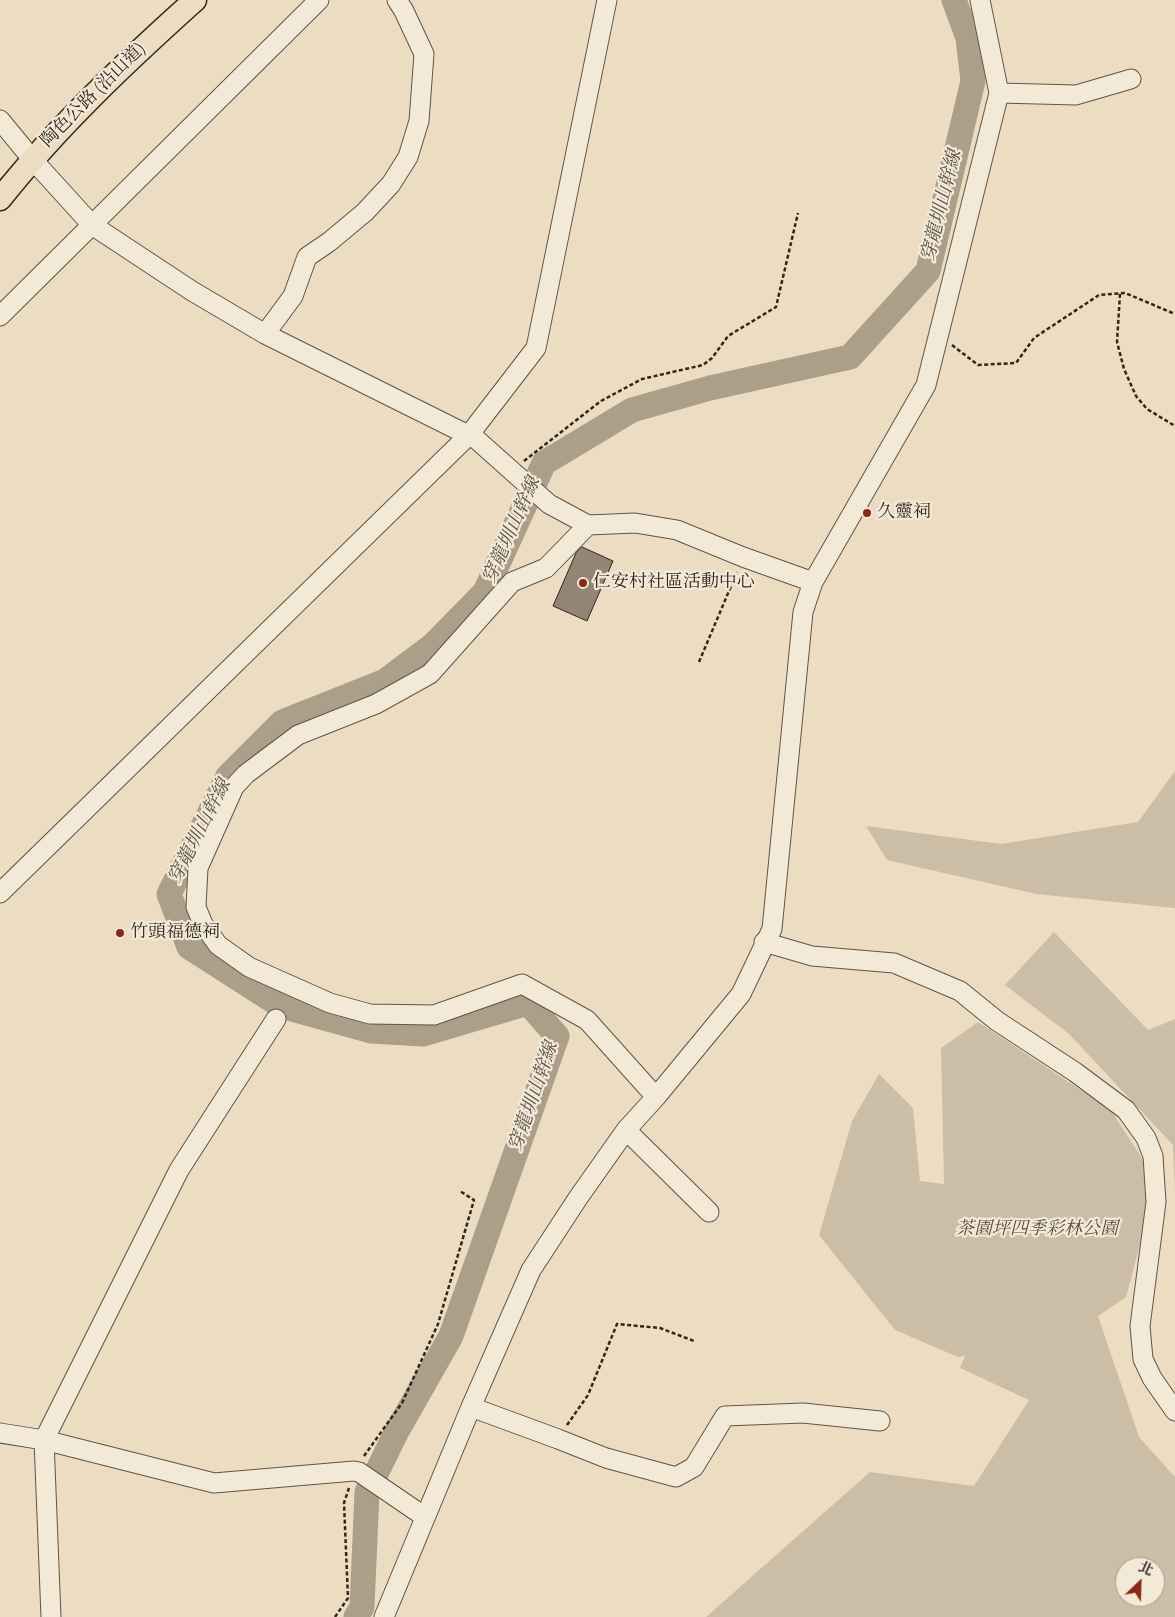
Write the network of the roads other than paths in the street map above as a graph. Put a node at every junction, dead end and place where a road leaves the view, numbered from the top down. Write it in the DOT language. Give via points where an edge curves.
graph roads {
  1 [pos="195,0"];
  2 [pos="319,0"];
  3 [pos="397,0"];
  4 [pos="607,0"];
  5 [pos="982,1"];
  6 [pos="1131,79"];
  7 [pos="999,93"];
  8 [pos="0,120"];
  9 [pos="32,159"];
  10 [pos="0,199"];
  11 [pos="92,225"];
  12 [pos="0,316"];
  13 [pos="265,334"];
  14 [pos="469,435"];
  15 [pos="588,525"];
  16 [pos="813,582"];
  17 [pos="0,894"];
  18 [pos="764,942"];
  19 [pos="276,1019"];
  20 [pos="656,1097"];
  21 [pos="626,1130"];
  22 [pos="709,1212"];
  23 [pos="471,1407"];
  24 [pos="1175,1411"];
  25 [pos="880,1421"];
  26 [pos="0,1432"];
  27 [pos="44,1440"];
  28 [pos="425,1517"];
  29 [pos="51,1617"];
  30 [pos="384,1617"];
  1 -- 9 [label="main road, 陶色公路 (沿山道)" via="131,58"];
  2 -- 11 [label="street"];
  3 -- 13 [label="street" via="424,54 419,121 408,157 365,212 307,257 293,296"];
  4 -- 14 [label="street" via="536,348"];
  5 -- 7 [label="street"];
  6 -- 7 [label="street" via="1076,95"];
  7 -- 16 [label="street" via="926,385"];
  8 -- 9 [label="street"];
  9 -- 10 [label="main road, 陶色公路 (沿山道)"];
  9 -- 11 [label="street"];
  11 -- 12 [label="street"];
  11 -- 13 [label="street" via="192,291"];
  13 -- 14 [label="street"];
  14 -- 15 [label="street" via="549,504"];
  14 -- 17 [label="street"];
  15 -- 16 [label="street" via="635,523 677,530"];
  15 -- 20 [label="street" via="546,568 512,582 430,674 376,704 298,735 246,774 234,787 198,868 196,907 218,945 249,967 330,1003 370,1014 434,1015 522,984 587,1020"];
  16 -- 18 [label="street" via="803,612 772,929"];
  18 -- 20 [label="street" via="741,994"];
  18 -- 24 [label="street" via="812,956 894,963 960,991 997,1021 1126,1110 1146,1138 1153,1156 1156,1202 1140,1326 1143,1359"];
  19 -- 27 [label="street" via="179,1170"];
  20 -- 21 [label="street"];
  21 -- 22 [label="street"];
  21 -- 23 [label="street" via="532,1270"];
  23 -- 25 [label="street" via="606,1458 676,1477 694,1467 725,1416 803,1413"];
  23 -- 28 [label="street"];
  26 -- 27 [label="street"];
  27 -- 28 [label="street" via="214,1483 356,1472"];
  27 -- 29 [label="street"];
  28 -- 30 [label="street"];
}
